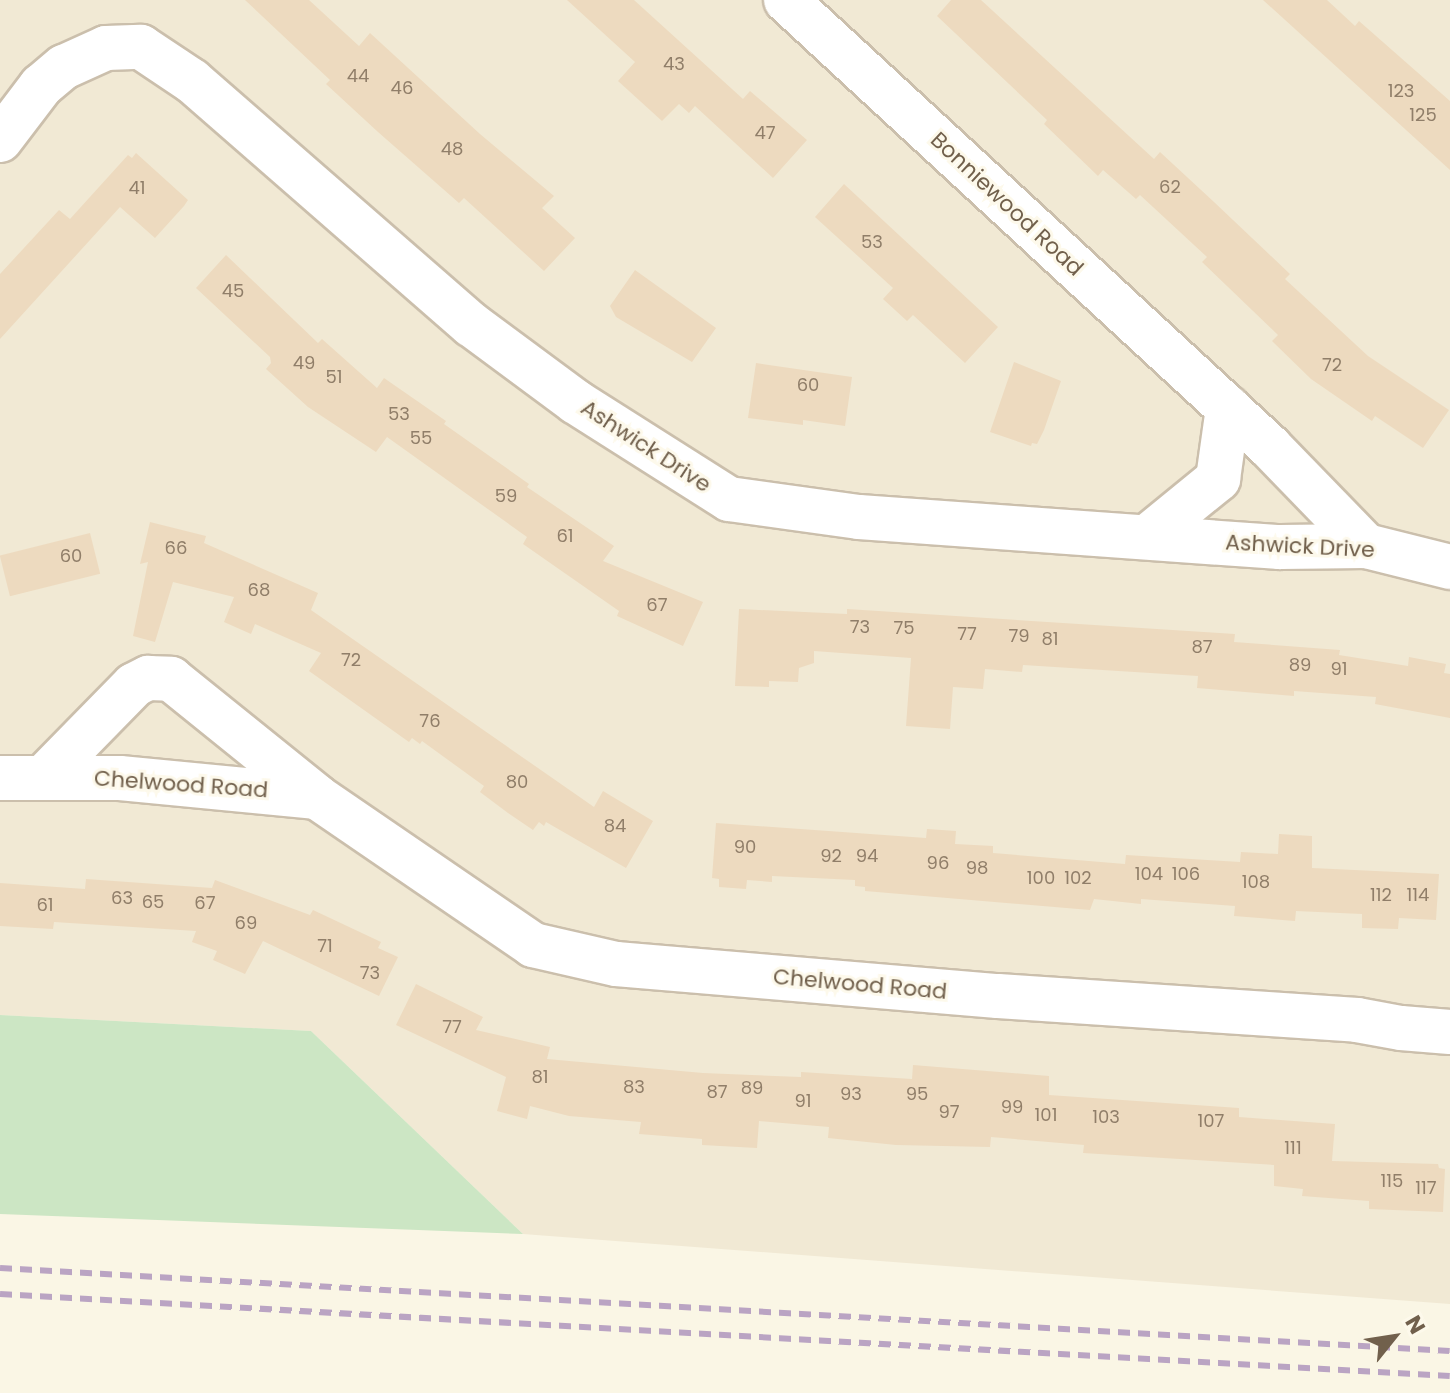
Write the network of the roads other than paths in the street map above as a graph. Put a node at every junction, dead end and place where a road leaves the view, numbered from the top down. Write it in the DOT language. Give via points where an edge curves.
graph roads {
  1 [pos="786,0"];
  2 [pos="0,140"];
  3 [pos="1228,408"];
  4 [pos="1147,537"];
  5 [pos="1366,546"];
  6 [pos="1450,567"];
  7 [pos="45,776"];
  8 [pos="0,778"];
  9 [pos="317,797"];
  10 [pos="1450,1032"];
  1 -- 3 [label="street, Bonniewood Road"];
  2 -- 4 [label="street, Ashwick Drive" via="41,86 64,67 106,48 141,47 192,81 472,325 576,402 729,499 859,517"];
  3 -- 4 [label="street" via="1218,479"];
  3 -- 5 [label="street, Bonniewood Road"];
  4 -- 5 [label="street, Ashwick Drive" via="1280,547"];
  5 -- 6 [label="street, Ashwick Drive"];
  7 -- 8 [label="street, Chelwood Road"];
  7 -- 9 [label="street, Chelwood Road"];
  7 -- 9 [label="street, Chelwood Road" via="134,685 148,678 171,679"];
  9 -- 10 [label="street, Chelwood Road" via="533,945 571,956 616,964 1357,1020"];
}
